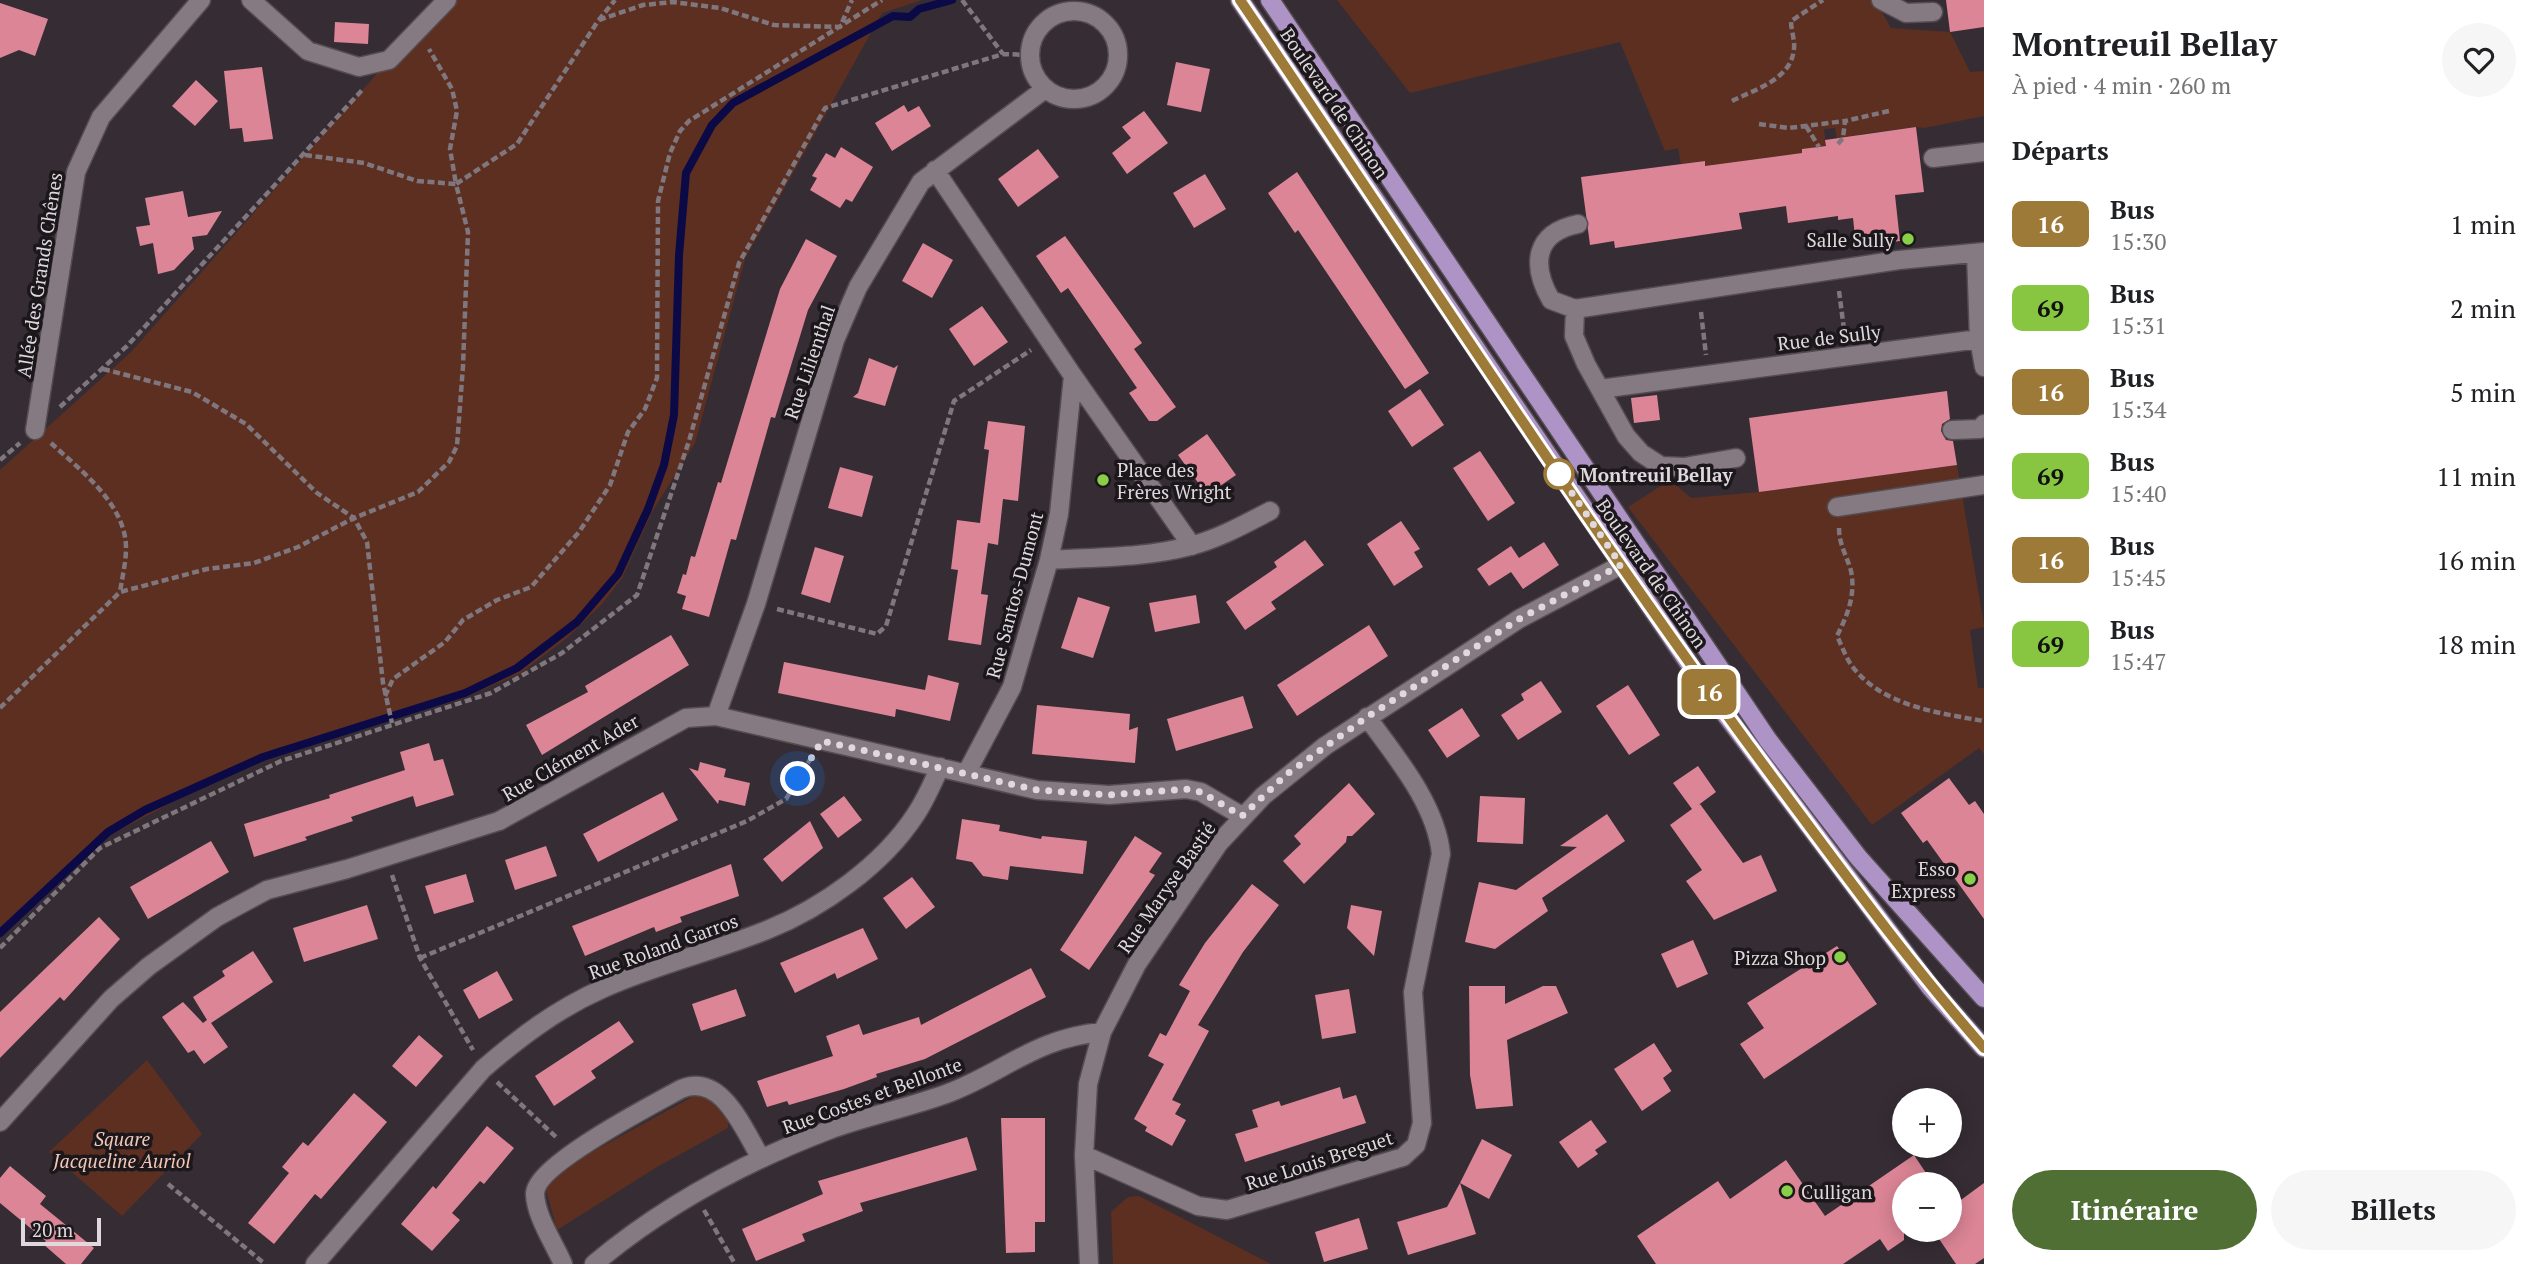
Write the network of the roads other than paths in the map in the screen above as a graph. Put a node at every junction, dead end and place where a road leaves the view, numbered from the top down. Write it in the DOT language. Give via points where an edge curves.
graph roads {
  1 [pos="201,0"];
  2 [pos="251,0"];
  3 [pos="447,0"];
  4 [pos="1240,0"];
  5 [pos="1270,0"];
  6 [pos="1881,0"];
  7 [pos="1933,12"];
  8 [pos="1045,89"];
  9 [pos="1984,152"];
  10 [pos="1933,158"];
  11 [pos="935,170"];
  12 [pos="1578,224"];
  13 [pos="1980,253"];
  14 [pos="1575,309"];
  15 [pos="1979,339"];
  16 [pos="1984,367"];
  17 [pos="1073,376"];
  18 [pos="1600,389"];
  19 [pos="1984,424"];
  20 [pos="35,430"];
  21 [pos="1952,430"];
  22 [pos="1736,458"];
  23 [pos="1984,485"];
  24 [pos="1837,507"];
  25 [pos="1270,511"];
  26 [pos="1192,545"];
  27 [pos="1049,560"];
  28 [pos="1621,565"];
  29 [pos="716,716"];
  30 [pos="1367,717"];
  31 [pos="940,766"];
  32 [pos="967,772"];
  33 [pos="1242,816"];
  34 [pos="1984,998"];
  35 [pos="1102,1032"];
  36 [pos="1984,1048"];
  37 [pos="0,1122"];
  38 [pos="1084,1154"];
  39 [pos="761,1158"];
  40 [pos="315,1264"];
  41 [pos="563,1264"];
  42 [pos="594,1264"];
  43 [pos="1089,1264"];
  1 -- 20 [label="street, Allée des Grands Chênes" via="101,117 87,143 76,172"];
  2 -- 3 [label="street" via="308,51 359,67 389,60"];
  4 -- 28 [label="main road, Boulevard de Chinon"];
  5 -- 34 [label="main road, Boulevard de Chinon" via="1769,740 1858,857"];
  6 -- 7 [label="street" via="1906,13"];
  8 -- 8 [label="street" via="1036,79 1029,55 1039,27 1050,16 1079,10 1106,23 1114,36 1117,66 1101,91 1072,100"];
  8 -- 11 [label="street, Rue Lilienthal"];
  9 -- 10 [label="street"];
  11 -- 17 [label="street"];
  11 -- 29 [label="street, Rue Lilienthal" via="909,198 835,340 756,604"];
  12 -- 14 [label="street" via="1553,232 1543,245 1538,271 1551,300"];
  13 -- 14 [label="street"];
  13 -- 15 [label="street"];
  14 -- 18 [label="street" via="1574,336"];
  15 -- 16 [label="street"];
  15 -- 18 [label="street, Rue de Sully"];
  17 -- 26 [label="street"];
  17 -- 27 [label="street, Rue Santos-Dumont" via="1059,514"];
  18 -- 22 [label="street" via="1626,436 1661,466"];
  19 -- 21 [label="street" via="1980,429"];
  23 -- 24 [label="street"];
  25 -- 26 [label="street"];
  26 -- 27 [label="street"];
  27 -- 32 [label="street, Rue Santos-Dumont" via="1012,687"];
  28 -- 30 [label="street, Rue Maryse Bastié" via="1519,619"];
  28 -- 36 [label="main road, Boulevard de Chinon" via="1705,687 1847,877 1931,988"];
  29 -- 31 [label="street, Rue Clément Ader"];
  29 -- 37 [label="street, Rue Clément Ader" via="686,718 667,727 499,821 267,890 193,932 111,999"];
  30 -- 33 [label="street, Rue Maryse Bastié" via="1287,774"];
  30 -- 38 [label="street, Rue Louis Breguet" via="1433,816 1440,836 1441,854 1413,992 1422,1124 1416,1145 1403,1157 1227,1210 1198,1206"];
  31 -- 32 [label="street, Rue Clément Ader"];
  31 -- 40 [label="street, Rue Roland Garros" via="916,815 894,843 836,891 770,929 636,975 572,1004 512,1044 484,1069"];
  32 -- 33 [label="street, Rue Clément Ader" via="1037,790 1074,793 1186,789 1215,798"];
  33 -- 35 [label="street, Rue Maryse Bastié" via="1191,881 1137,964"];
  35 -- 38 [label="street, Rue Maryse Bastié" via="1088,1084"];
  35 -- 39 [label="street, Rue Costes et Bellonte" via="1054,1040 954,1091 830,1129"];
  38 -- 43 [label="street, Rue Maryse Bastié"];
  39 -- 41 [label="street" via="726,1102 704,1084 681,1089 548,1169 535,1195"];
  39 -- 42 [label="street, Rue Costes et Bellonte" via="695,1194 621,1241"];
}
